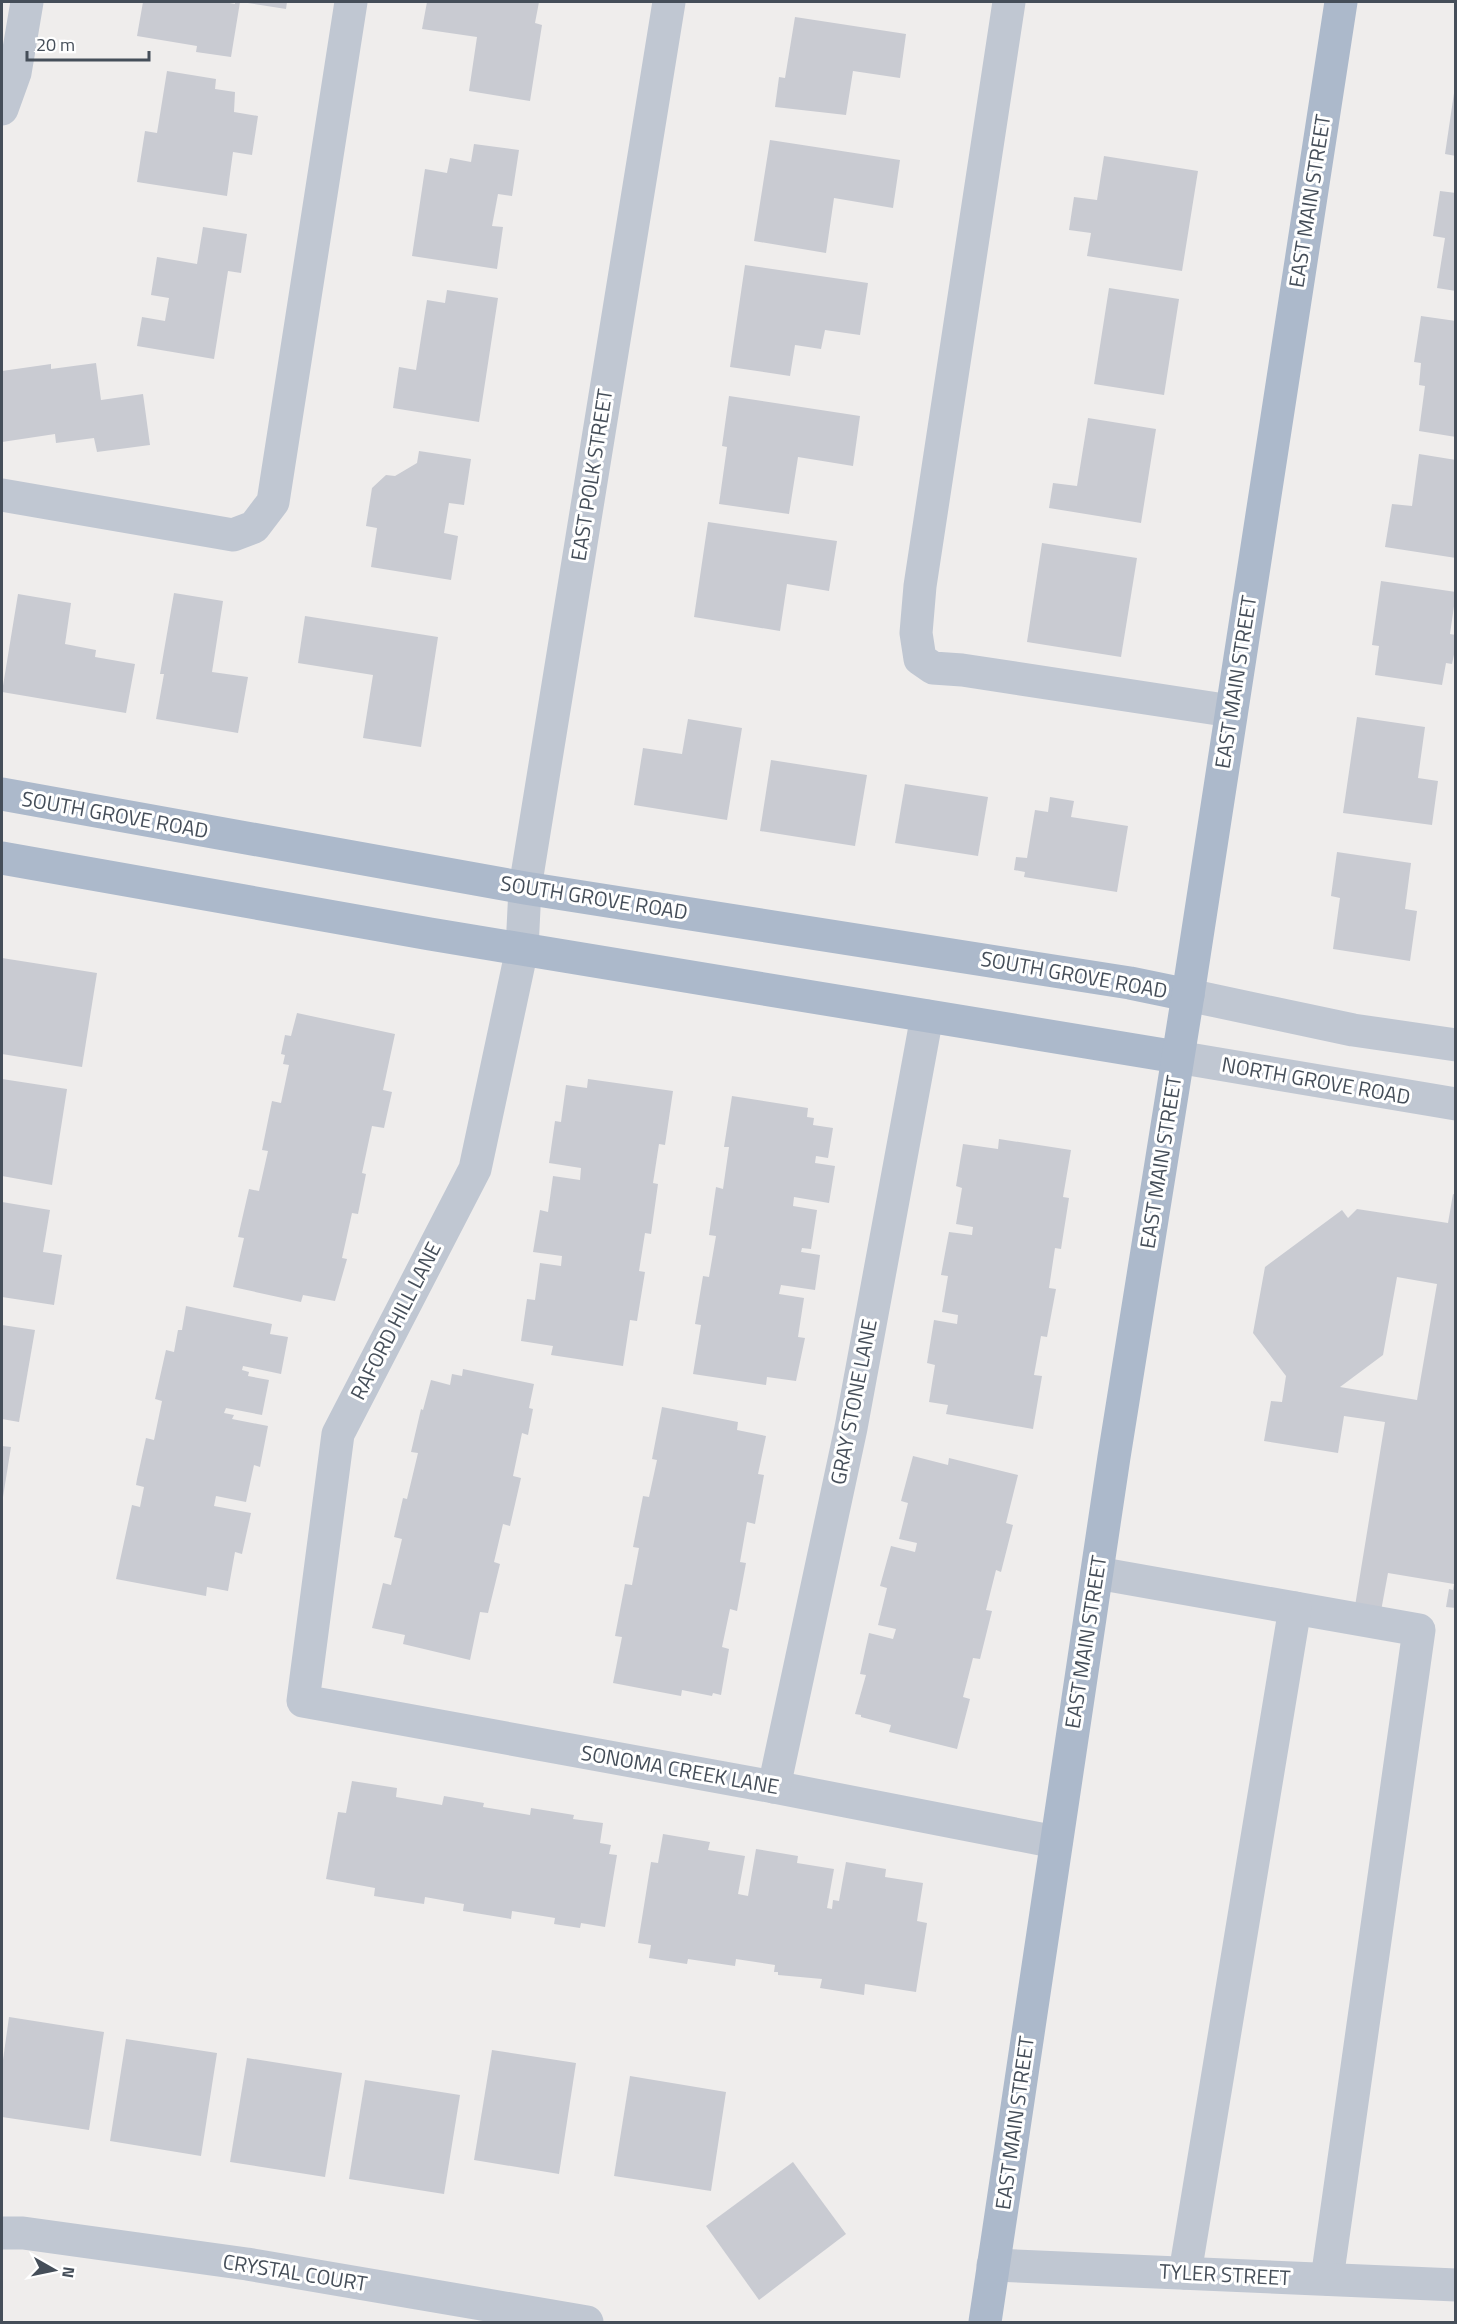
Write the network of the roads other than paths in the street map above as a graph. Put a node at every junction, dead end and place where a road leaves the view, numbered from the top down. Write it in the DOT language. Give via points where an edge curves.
graph roads {
  1 [pos="27,2"];
  2 [pos="351,2"];
  3 [pos="669,2"];
  4 [pos="1009,2"];
  5 [pos="1341,2"];
  6 [pos="2,109"];
  7 [pos="2,495"];
  8 [pos="1231,711"];
  9 [pos="2,794"];
  10 [pos="2,858"];
  11 [pos="525,888"];
  12 [pos="522,949"];
  13 [pos="1188,995"];
  14 [pos="927,1016"];
  15 [pos="1455,1045"];
  16 [pos="1177,1057"];
  17 [pos="1455,1104"];
  18 [pos="1097,1573"];
  19 [pos="1295,1608"];
  20 [pos="303,1701"];
  21 [pos="774,1787"];
  22 [pos="1056,1842"];
  23 [pos="2,2233"];
  24 [pos="993,2265"];
  25 [pos="1185,2273"];
  26 [pos="1327,2279"];
  27 [pos="1455,2285"];
  28 [pos="587,2322"];
  29 [pos="985,2322"];
  1 -- 6 [label="street" via="15,73"];
  2 -- 7 [label="street" via="273,502 254,527 232,534"];
  3 -- 11 [label="street, EAST POLK STREET"];
  4 -- 8 [label="street" via="920,586 916,633 920,659 933,668"];
  5 -- 8 [label="main road, EAST MAIN STREET"];
  8 -- 13 [label="main road, EAST MAIN STREET"];
  9 -- 11 [label="main road, SOUTH GROVE ROAD"];
  10 -- 12 [label="main road"];
  11 -- 12 [label="street, EAST POLK STREET"];
  11 -- 13 [label="main road, SOUTH GROVE ROAD"];
  12 -- 14 [label="main road"];
  12 -- 20 [label="street, RAFORD HILL LANE" via="475,1170 338,1434"];
  13 -- 15 [label="street" via="1353,1030"];
  13 -- 16 [label="main road, EAST MAIN STREET"];
  14 -- 16 [label="main road"];
  14 -- 21 [label="street, GRAY STONE LANE" via="851,1428"];
  16 -- 17 [label="street, NORTH GROVE ROAD"];
  16 -- 18 [label="main road, EAST MAIN STREET"];
  18 -- 19 [label="street"];
  18 -- 22 [label="main road, EAST MAIN STREET"];
  19 -- 25 [label="street"];
  19 -- 26 [label="street" via="1419,1630"];
  20 -- 21 [label="street, SONOMA CREEK LANE"];
  21 -- 22 [label="street, SONOMA CREEK LANE"];
  22 -- 24 [label="main road, EAST MAIN STREET"];
  23 -- 28 [label="street, CRYSTAL COURT" via="247,2264"];
  24 -- 25 [label="street, TYLER STREET"];
  24 -- 29 [label="main road, EAST MAIN STREET"];
  25 -- 26 [label="street, TYLER STREET"];
  26 -- 27 [label="street, TYLER STREET"];
}
